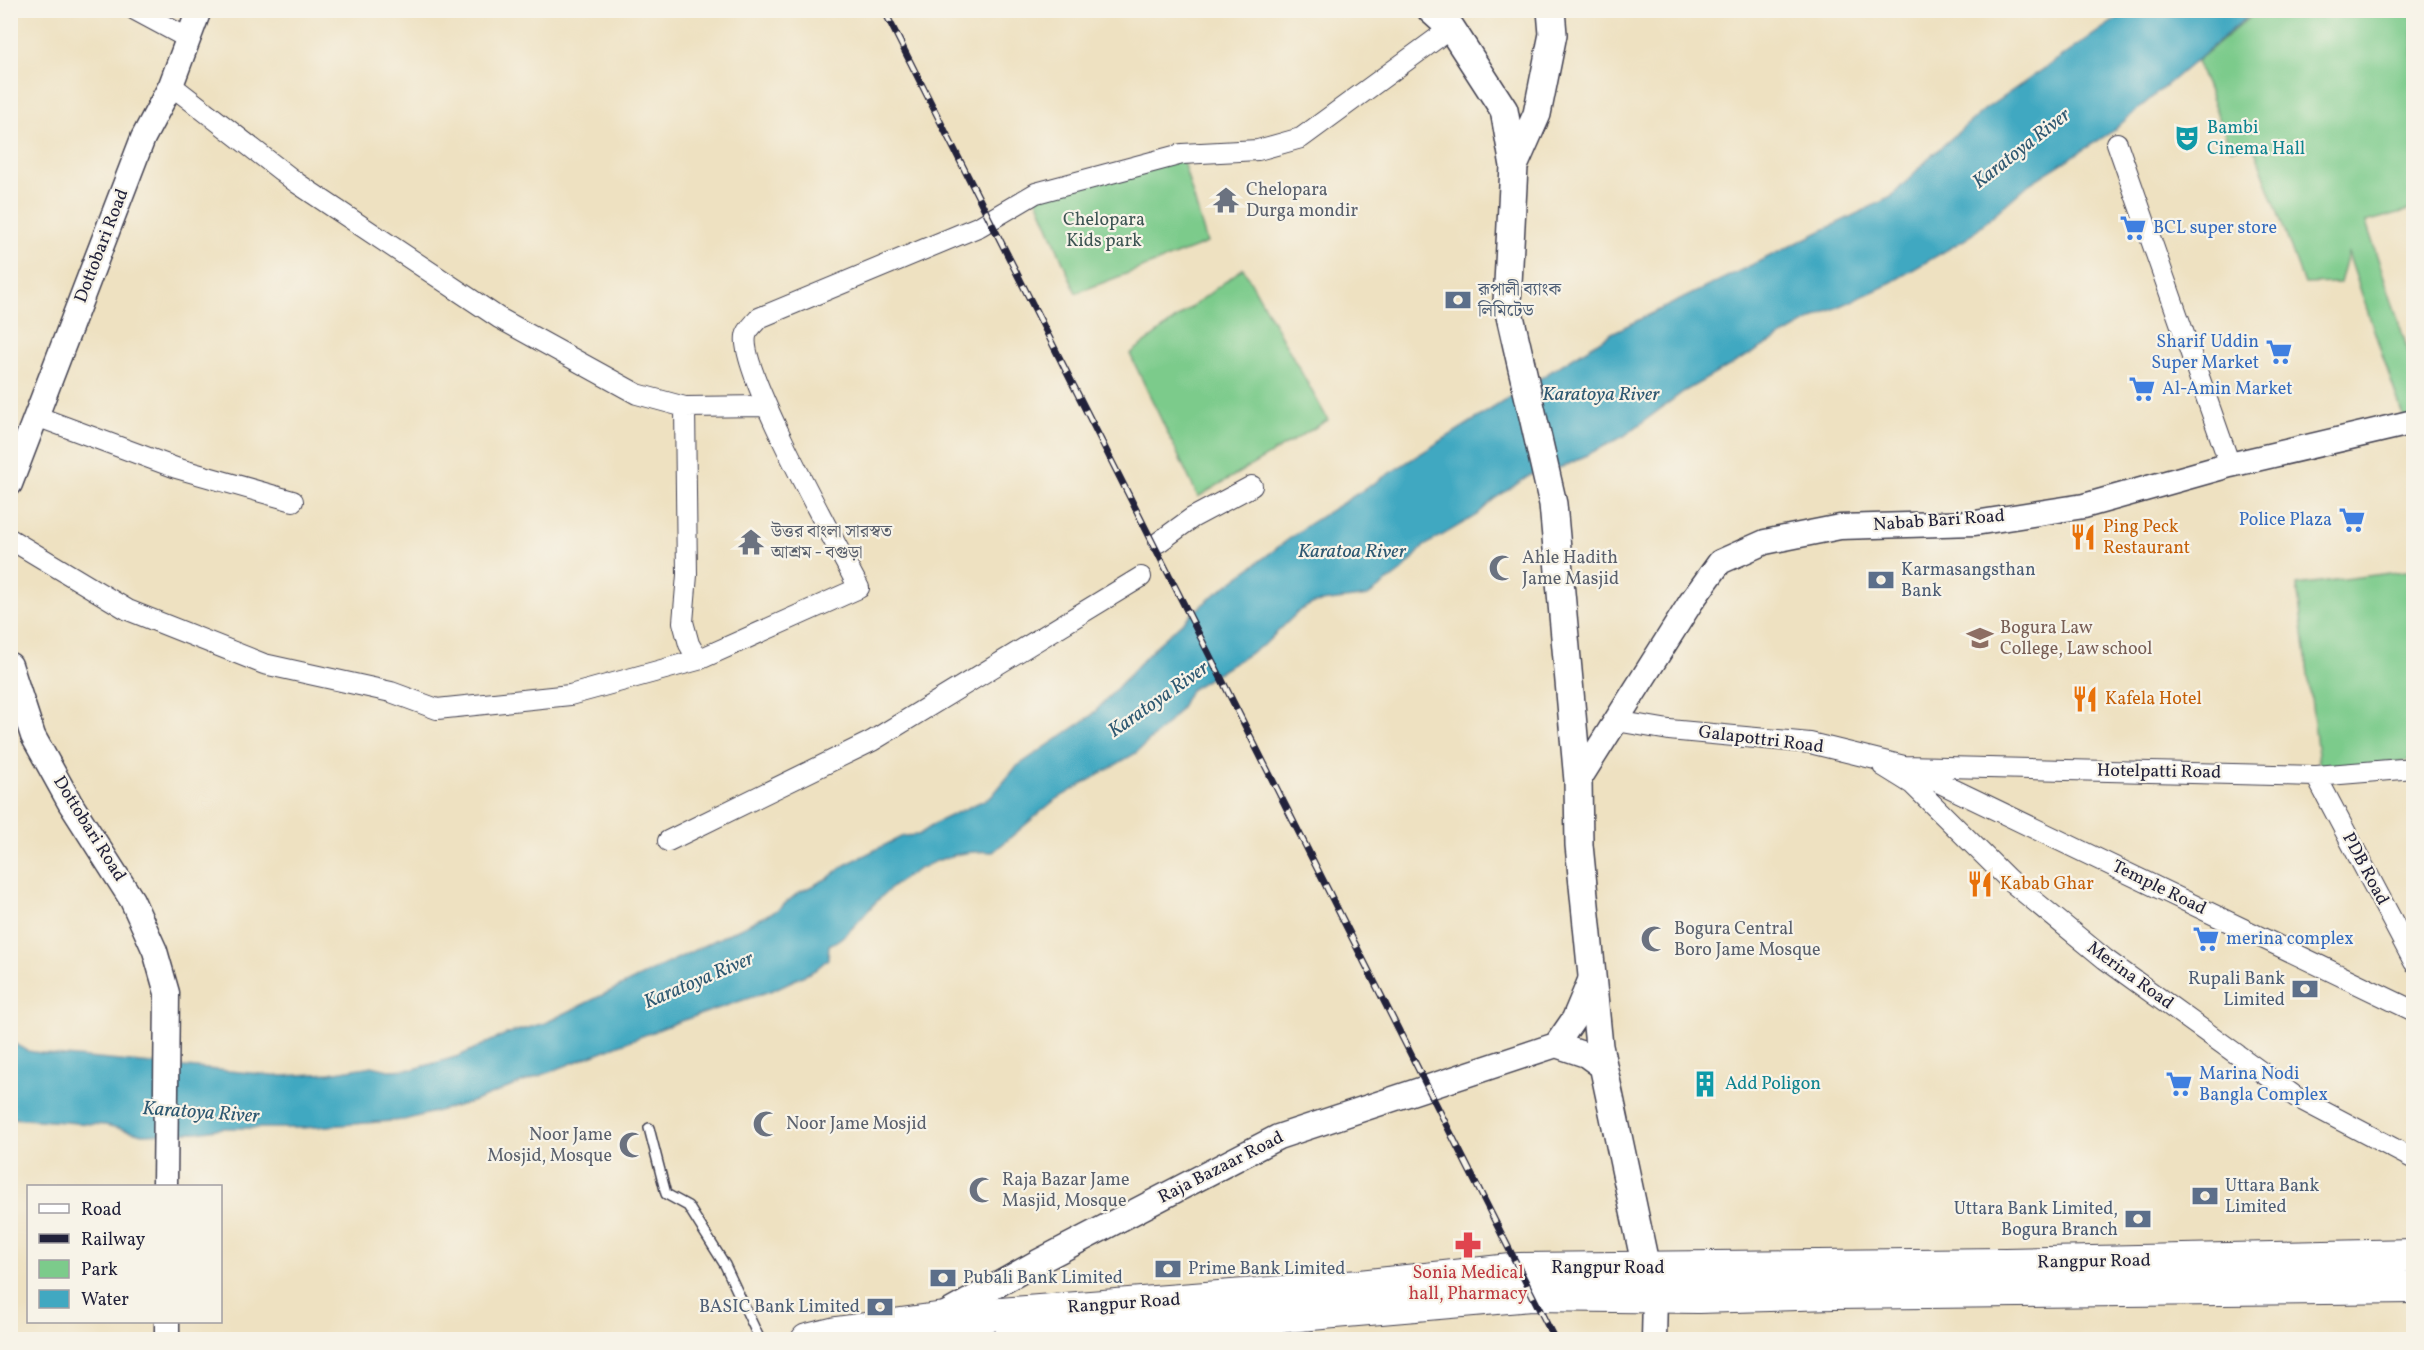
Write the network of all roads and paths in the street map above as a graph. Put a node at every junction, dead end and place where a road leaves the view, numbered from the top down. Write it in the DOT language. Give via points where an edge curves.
graph roads {
  1 [pos="135,10"];
  2 [pos="199,10"];
  3 [pos="1431,10"];
  4 [pos="1552,11"];
  5 [pos="1451,28"];
  6 [pos="189,39"];
  7 [pos="171,85"];
  8 [pos="2117,143"];
  9 [pos="1514,166"];
  10 [pos="766,406"];
  11 [pos="685,407"];
  12 [pos="36,416"];
  13 [pos="2414,422"];
  14 [pos="2230,465"];
  15 [pos="10,484"];
  16 [pos="1252,486"];
  17 [pos="293,501"];
  18 [pos="10,539"];
  19 [pos="1160,542"];
  20 [pos="1140,577"];
  21 [pos="698,660"];
  22 [pos="10,665"];
  23 [pos="1616,721"];
  24 [pos="1871,758"];
  25 [pos="1904,765"];
  26 [pos="2414,768"];
  27 [pos="2316,776"];
  28 [pos="1578,780"];
  29 [pos="668,841"];
  30 [pos="2414,962"];
  31 [pos="1592,976"];
  32 [pos="2414,1011"];
  33 [pos="1556,1045"];
  34 [pos="1604,1068"];
  35 [pos="649,1128"];
  36 [pos="2414,1159"];
  37 [pos="165,1185"];
  38 [pos="2414,1255"];
  39 [pos="1650,1282"];
  40 [pos="2414,1287"];
  41 [pos="167,1323"];
  42 [pos="938,1329"];
  43 [pos="167,1340"];
  44 [pos="760,1340"];
  45 [pos="807,1340"];
  46 [pos="1009,1340"];
  47 [pos="1654,1340"];
  1 -- 6 [label="street"];
  2 -- 6 [label="street, Dottobari Road"];
  3 -- 5 [label="main road"];
  4 -- 9 [label="main road" via="1553,34 1537,114"];
  5 -- 9 [label="main road" via="1504,110"];
  5 -- 10 [label="street" via="1301,138 1258,150 1182,154 1036,193 980,226 759,318 746,335 746,351"];
  6 -- 7 [label="street, Dottobari Road"];
  7 -- 11 [label="street" via="297,183 499,318 637,394"];
  7 -- 12 [label="street, Dottobari Road" via="143,138"];
  8 -- 14 [label="street"];
  9 -- 28 [label="main road" via="1507,303 1553,504"];
  10 -- 11 [label="street"];
  10 -- 21 [label="street" via="859,588"];
  11 -- 21 [label="street" via="687,575 683,621"];
  12 -- 15 [label="street, Dottobari Road"];
  12 -- 17 [label="street" via="176,468"];
  13 -- 14 [label="street, Nabab Bari Road"];
  14 -- 23 [label="street, Nabab Bari Road" via="2084,506 1975,523 1840,527 1765,542 1720,562"];
  16 -- 19 [label="street" via="1192,518"];
  18 -- 21 [label="street" via="128,610 264,664 391,692 436,710 570,695"];
  20 -- 29 [label="street" via="872,741"];
  22 -- 37 [label="street, Dottobari Road" via="33,736 132,900 155,951 167,993"];
  23 -- 24 [label="street, Galapottri Road" via="1810,743"];
  23 -- 28 [label="street, Nabab Bari Road"];
  24 -- 25 [label="street, Galapottri Road"];
  24 -- 36 [label="street, Merina Road" via="1912,784 2009,880 2104,959 2296,1097"];
  25 -- 27 [label="street, Hotelpatti Road"];
  25 -- 32 [label="street, Temple Road"];
  26 -- 27 [label="street, Hotelpatti Road"];
  27 -- 30 [label="street, PDB Road"];
  28 -- 31 [label="main road" via="1579,845"];
  31 -- 33 [label="street" via="1574,1019"];
  31 -- 34 [label="main road"];
  33 -- 34 [label="street" via="1586,1055"];
  33 -- 42 [label="street, Raja Bazaar Road" via="1278,1137 1038,1262"];
  34 -- 39 [label="main road"];
  35 -- 44 [label="lane" via="666,1194 688,1206 725,1265"];
  38 -- 39 [label="highway, Rangpur Road" via="2017,1264"];
  39 -- 40 [label="highway, Rangpur Road"];
  39 -- 42 [label="highway, Rangpur Road" via="1520,1269"];
  39 -- 46 [label="highway, Rangpur Road"];
  39 -- 47 [label="street"];
  41 -- 43 [label="street"];
  42 -- 45 [label="highway, Rangpur Road" via="836,1333"];
}
